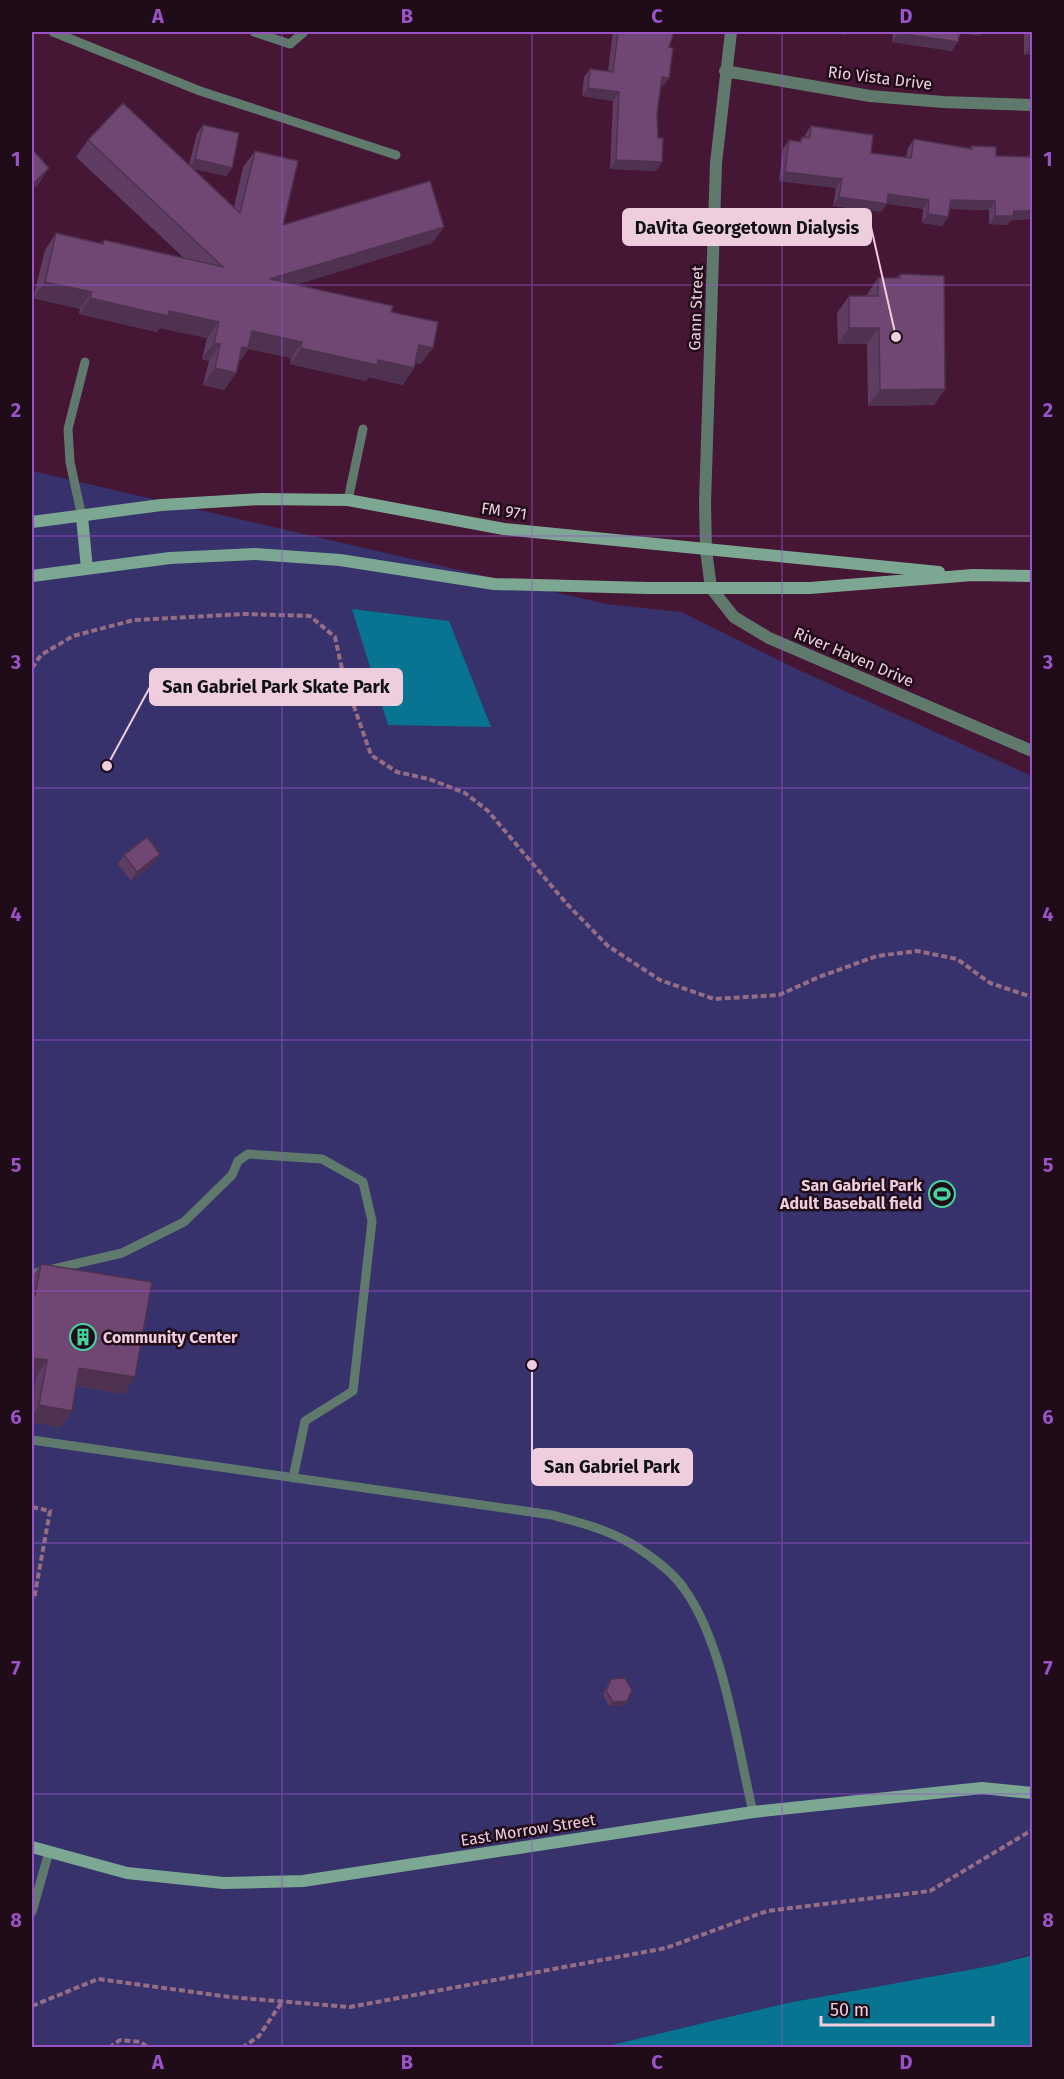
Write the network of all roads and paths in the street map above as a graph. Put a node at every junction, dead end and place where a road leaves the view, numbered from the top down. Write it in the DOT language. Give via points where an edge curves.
graph roads {
  1 [pos="53,32"];
  2 [pos="254,32"];
  3 [pos="304,32"];
  4 [pos="731,32"];
  5 [pos="725,70"];
  6 [pos="1032,105"];
  7 [pos="396,155"];
  8 [pos="85,362"];
  9 [pos="363,429"];
  10 [pos="348,500"];
  11 [pos="82,517"];
  12 [pos="32,522"];
  13 [pos="706,550"];
  14 [pos="87,569"];
  15 [pos="973,575"];
  16 [pos="32,576"];
  17 [pos="1032,576"];
  18 [pos="711,588"];
  19 [pos="32,668"];
  20 [pos="1032,752"];
  21 [pos="1032,996"];
  22 [pos="32,1274"];
  23 [pos="32,1440"];
  24 [pos="293,1478"];
  25 [pos="32,1508"];
  26 [pos="32,1598"];
  27 [pos="1032,1793"];
  28 [pos="753,1812"];
  29 [pos="1032,1830"];
  30 [pos="32,1847"];
  31 [pos="49,1852"];
  32 [pos="32,1912"];
  33 [pos="282,2002"];
  34 [pos="32,2006"];
  35 [pos="109,2048"];
  36 [pos="148,2048"];
  37 [pos="242,2048"];
  1 -- 7 [label="lane" via="200,91"];
  2 -- 3 [label="lane" via="290,44"];
  4 -- 5 [label="street, Gann Street"];
  5 -- 6 [label="street, Rio Vista Drive" via="870,96"];
  5 -- 13 [label="street, Gann Street" via="717,163"];
  8 -- 11 [label="lane" via="69,429 70,462"];
  9 -- 10 [label="lane"];
  10 -- 11 [label="main road, FM 971 / FM 971" via="172,504"];
  10 -- 13 [label="main road, FM 971 / FM 971" via="504,529"];
  11 -- 12 [label="main road, FM 971 / FM 971"];
  11 -- 14 [label="main road"];
  13 -- 15 [label="main road, FM 971 / FM 971"];
  13 -- 18 [label="street"];
  14 -- 16 [label="main road, FM 971 / FM 971"];
  14 -- 18 [label="main road, FM 971 / FM 971" via="170,558 255,555 340,560 494,584"];
  15 -- 17 [label="main road, FM 971 / FM 971"];
  15 -- 18 [label="main road, FM 971 / FM 971" via="810,588"];
  18 -- 20 [label="street, River Haven Drive" via="734,617 769,638"];
  19 -- 21 [label="path" via="41,655 73,636 134,620 245,614 310,616 335,637 344,678 371,755 397,772 465,793 488,811 608,946 660,980 714,999 779,995 877,956 917,951 957,959 990,984"];
  22 -- 24 [label="lane" via="122,1253 184,1222 202,1208 238,1161 248,1154 322,1159 363,1182 372,1221 353,1391 305,1421"];
  23 -- 24 [label="lane"];
  24 -- 28 [label="lane" via="552,1515 629,1542 685,1589 713,1642"];
  25 -- 26 [label="path" via="50,1511"];
  27 -- 28 [label="main road, East Morrow Street" via="982,1788"];
  28 -- 31 [label="main road, East Morrow Street" via="303,1881 223,1883 127,1873"];
  29 -- 33 [label="path" via="930,1891 767,1911 666,1947 350,2007"];
  30 -- 31 [label="main road, East Morrow Street"];
  31 -- 32 [label="lane"];
  33 -- 34 [label="path" via="98,1979"];
  33 -- 37 [label="path" via="259,2036"];
  35 -- 36 [label="path" via="120,2040 141,2042"];
}
